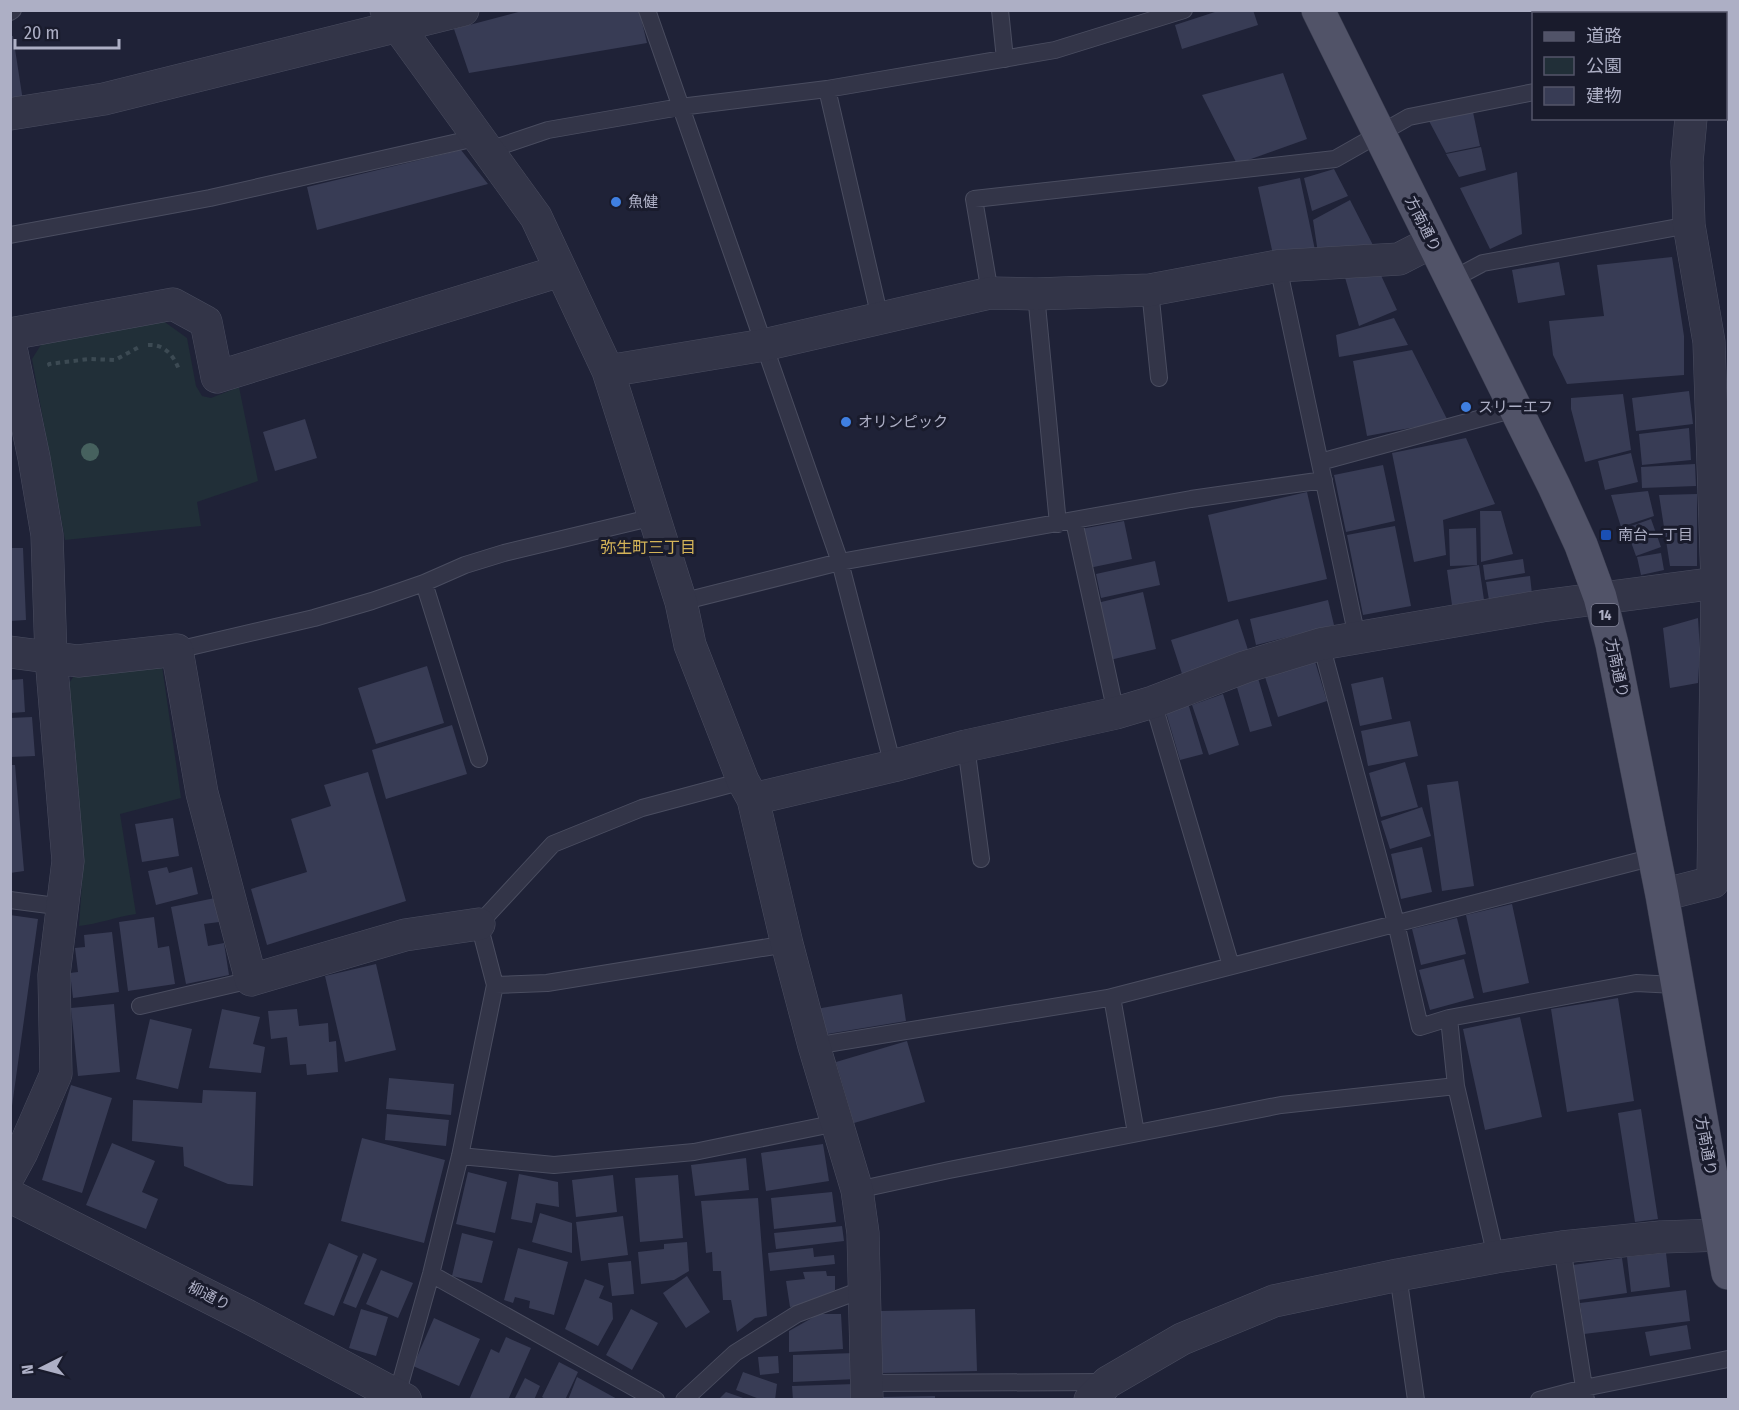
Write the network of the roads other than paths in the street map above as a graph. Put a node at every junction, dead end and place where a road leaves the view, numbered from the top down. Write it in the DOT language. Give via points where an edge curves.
graph roads {
  1 [pos="463,10"];
  2 [pos="647,10"];
  3 [pos="1000,10"];
  4 [pos="1184,10"];
  5 [pos="1318,10"];
  6 [pos="392,18"];
  7 [pos="1005,59"];
  8 [pos="827,88"];
  9 [pos="1532,92"];
  10 [pos="680,107"];
  11 [pos="10,114"];
  12 [pos="1691,120"];
  13 [pos="1378,134"];
  14 [pos="484,144"];
  15 [pos="1689,225"];
  16 [pos="10,235"];
  17 [pos="1432,242"];
  18 [pos="1278,266"];
  19 [pos="560,271"];
  20 [pos="1452,279"];
  21 [pos="1150,290"];
  22 [pos="990,293"];
  23 [pos="1036,294"];
  24 [pos="880,318"];
  25 [pos="10,334"];
  26 [pos="1719,342"];
  27 [pos="10,343"];
  28 [pos="764,345"];
  29 [pos="608,370"];
  30 [pos="1159,378"];
  31 [pos="1515,409"];
  32 [pos="22,460"];
  33 [pos="1320,462"];
  34 [pos="1324,480"];
  35 [pos="654,517"];
  36 [pos="1066,522"];
  37 [pos="840,562"];
  38 [pos="424,583"];
  39 [pos="1717,583"];
  40 [pos="1600,597"];
  41 [pos="681,602"];
  42 [pos="1357,637"];
  43 [pos="1321,644"];
  44 [pos="177,650"];
  45 [pos="10,652"];
  46 [pos="51,657"];
  47 [pos="1153,702"];
  48 [pos="1116,713"];
  49 [pos="966,746"];
  50 [pos="478,759"];
  51 [pos="893,766"];
  52 [pos="748,790"];
  53 [pos="1721,848"];
  54 [pos="1654,857"];
  55 [pos="981,859"];
  56 [pos="1662,896"];
  57 [pos="10,900"];
  58 [pos="64,907"];
  59 [pos="1396,923"];
  60 [pos="479,924"];
  61 [pos="787,944"];
  62 [pos="1232,966"];
  63 [pos="251,980"];
  64 [pos="495,985"];
  65 [pos="1676,985"];
  66 [pos="1112,997"];
  67 [pos="140,1006"];
  68 [pos="1449,1018"];
  69 [pos="814,1046"];
  70 [pos="1456,1086"];
  71 [pos="837,1123"];
  72 [pos="1136,1133"];
  73 [pos="460,1156"];
  74 [pos="10,1174"];
  75 [pos="857,1190"];
  76 [pos="10,1196"];
  77 [pos="1722,1235"];
  78 [pos="1562,1247"];
  79 [pos="1496,1257"];
  80 [pos="431,1274"];
  81 [pos="1728,1274"];
  82 [pos="1398,1275"];
  83 [pos="864,1289"];
  84 [pos="1728,1359"];
  85 [pos="866,1391"];
  86 [pos="1099,1391"];
  87 [pos="1585,1394"];
  88 [pos="399,1398"];
  89 [pos="656,1400"];
  90 [pos="684,1400"];
  91 [pos="1416,1400"];
  92 [pos="1539,1400"];
  1 -- 6 [label="street"];
  2 -- 10 [label="lane"];
  3 -- 7 [label="lane"];
  4 -- 7 [label="lane" via="1055,50"];
  5 -- 13 [label="main road, 方南通り / 14"];
  6 -- 11 [label="street" via="104,99"];
  6 -- 14 [label="street"];
  7 -- 8 [label="lane"];
  8 -- 10 [label="lane"];
  8 -- 24 [label="lane"];
  9 -- 13 [label="lane" via="1410,117"];
  10 -- 14 [label="lane"];
  10 -- 28 [label="lane"];
  12 -- 15 [label="street" via="1687,162"];
  13 -- 17 [label="main road, 方南通り / 14"];
  13 -- 22 [label="lane" via="1335,159 974,200"];
  14 -- 16 [label="lane"];
  14 -- 19 [label="street" via="536,217"];
  15 -- 20 [label="lane" via="1483,263"];
  15 -- 26 [label="street"];
  17 -- 18 [label="street" via="1400,259"];
  17 -- 20 [label="main road, 方南通り / 14"];
  18 -- 21 [label="street"];
  18 -- 33 [label="lane"];
  19 -- 25 [label="street" via="218,377 206,322 173,304"];
  19 -- 29 [label="street"];
  20 -- 31 [label="main road, 方南通り / 14"];
  21 -- 23 [label="street"];
  21 -- 30 [label="lane"];
  22 -- 23 [label="street"];
  22 -- 24 [label="street"];
  23 -- 36 [label="lane"];
  24 -- 28 [label="street"];
  26 -- 39 [label="street"];
  27 -- 32 [label="street"];
  28 -- 29 [label="street"];
  28 -- 37 [label="lane"];
  29 -- 35 [label="street"];
  31 -- 33 [label="lane"];
  31 -- 40 [label="main road, 方南通り / 14" via="1581,545"];
  32 -- 46 [label="street" via="47,535"];
  33 -- 34 [label="lane"];
  34 -- 36 [label="lane"];
  34 -- 42 [label="lane"];
  35 -- 38 [label="lane" via="504,553"];
  35 -- 41 [label="street"];
  36 -- 37 [label="lane"];
  36 -- 48 [label="lane"];
  37 -- 41 [label="lane"];
  37 -- 51 [label="lane"];
  38 -- 44 [label="lane" via="314,618"];
  38 -- 50 [label="lane"];
  39 -- 40 [label="street"];
  39 -- 53 [label="street"];
  40 -- 42 [label="street"];
  40 -- 54 [label="main road, 方南通り / 14"];
  41 -- 52 [label="street" via="690,645"];
  42 -- 43 [label="street"];
  43 -- 47 [label="street" via="1245,667"];
  43 -- 59 [label="lane"];
  44 -- 46 [label="street" via="78,661"];
  44 -- 63 [label="street" via="202,793"];
  45 -- 46 [label="street"];
  46 -- 58 [label="street" via="68,861"];
  47 -- 48 [label="street"];
  47 -- 62 [label="lane"];
  48 -- 49 [label="street"];
  49 -- 51 [label="street"];
  49 -- 55 [label="lane"];
  51 -- 52 [label="street"];
  52 -- 60 [label="lane" via="642,808 553,843"];
  52 -- 61 [label="street"];
  53 -- 56 [label="street" via="1713,882"];
  54 -- 56 [label="main road, 方南通り / 14"];
  54 -- 59 [label="lane"];
  56 -- 65 [label="main road, 方南通り / 14"];
  57 -- 58 [label="lane"];
  58 -- 74 [label="street" via="54,975 56,1074"];
  59 -- 62 [label="lane"];
  59 -- 68 [label="lane" via="1420,1027"];
  60 -- 63 [label="street" via="405,935"];
  60 -- 64 [label="lane"];
  61 -- 64 [label="lane" via="547,983"];
  61 -- 69 [label="street"];
  62 -- 66 [label="lane"];
  63 -- 67 [label="lane"];
  64 -- 73 [label="lane"];
  65 -- 68 [label="lane" via="1636,983"];
  65 -- 77 [label="main road, 方南通り / 14"];
  66 -- 69 [label="lane"];
  66 -- 72 [label="lane"];
  68 -- 70 [label="lane"];
  69 -- 71 [label="street"];
  70 -- 72 [label="lane" via="1281,1105"];
  70 -- 79 [label="lane"];
  71 -- 73 [label="lane" via="694,1152 554,1165"];
  71 -- 75 [label="street"];
  72 -- 75 [label="lane"];
  73 -- 80 [label="lane"];
  75 -- 83 [label="street"];
  76 -- 88 [label="street, 柳通り"];
  77 -- 78 [label="street"];
  77 -- 81 [label="main road, 方南通り / 14"];
  78 -- 79 [label="street"];
  78 -- 87 [label="lane"];
  79 -- 82 [label="street"];
  80 -- 88 [label="lane"];
  80 -- 89 [label="lane"];
  82 -- 86 [label="street" via="1274,1301 1182,1340"];
  82 -- 91 [label="lane"];
  83 -- 85 [label="street"];
  83 -- 90 [label="lane" via="797,1314 735,1353"];
  84 -- 87 [label="lane"];
  85 -- 86 [label="lane"];
  87 -- 92 [label="lane"];
}
